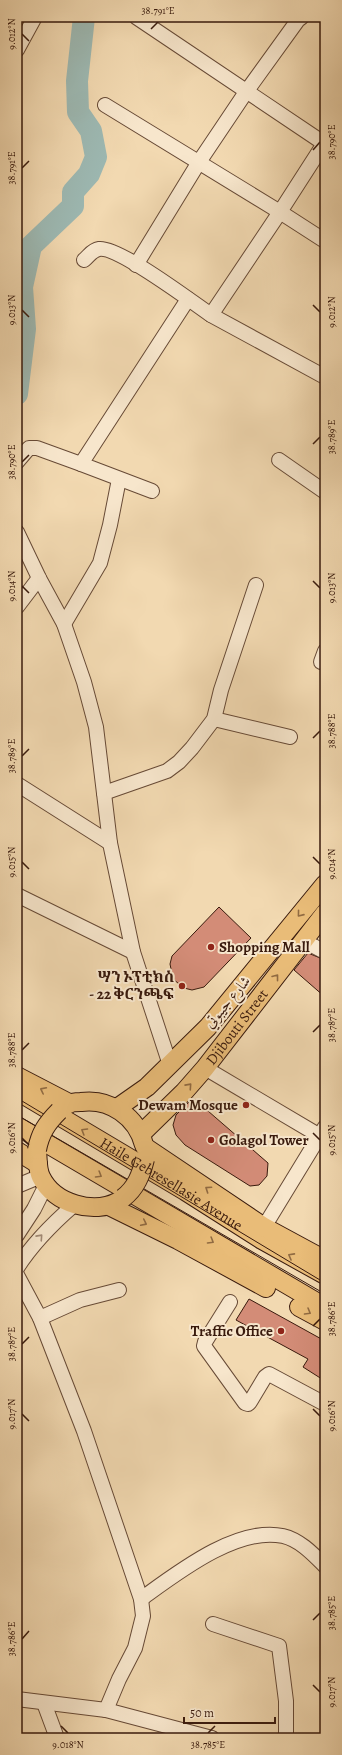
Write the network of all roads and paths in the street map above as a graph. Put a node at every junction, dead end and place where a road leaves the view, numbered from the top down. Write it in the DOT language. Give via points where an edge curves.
graph roads {
  1 [pos="35,17"];
  2 [pos="136,17"];
  3 [pos="302,17"];
  4 [pos="17,50"];
  5 [pos="246,92"];
  6 [pos="105,105"];
  7 [pos="325,143"];
  8 [pos="199,162"];
  9 [pos="280,212"];
  10 [pos="325,241"];
  11 [pos="84,260"];
  12 [pos="136,265"];
  13 [pos="188,299"];
  14 [pos="212,315"];
  15 [pos="325,377"];
  16 [pos="279,460"];
  17 [pos="17,462"];
  18 [pos="81,464"];
  19 [pos="119,479"];
  20 [pos="152,491"];
  21 [pos="325,492"];
  22 [pos="17,532"];
  23 [pos="39,578"];
  24 [pos="256,585"];
  25 [pos="17,608"];
  26 [pos="64,624"];
  27 [pos="214,719"];
  28 [pos="290,737"];
  29 [pos="17,784"];
  30 [pos="104,793"];
  31 [pos="110,843"];
  32 [pos="325,884"];
  33 [pos="17,895"];
  34 [pos="325,913"];
  35 [pos="304,941"];
  36 [pos="133,952"];
  37 [pos="325,952"];
  38 [pos="170,1065"];
  39 [pos="205,1068"];
  40 [pos="17,1076"];
  41 [pos="17,1091"];
  42 [pos="64,1107"];
  43 [pos="117,1108"];
  44 [pos="17,1126"];
  45 [pos="323,1134"];
  46 [pos="144,1147"];
  47 [pos="17,1150"];
  48 [pos="40,1169"];
  49 [pos="17,1186"];
  50 [pos="116,1202"];
  51 [pos="74,1205"];
  52 [pos="264,1227"];
  53 [pos="17,1235"];
  54 [pos="325,1260"];
  55 [pos="17,1268"];
  56 [pos="17,1275"];
  57 [pos="325,1275"];
  58 [pos="119,1290"];
  59 [pos="230,1302"];
  60 [pos="325,1307"];
  61 [pos="40,1318"];
  62 [pos="325,1322"];
  63 [pos="325,1404"];
  64 [pos="322,1557"];
  65 [pos="140,1599"];
  66 [pos="213,1624"];
  67 [pos="17,1699"];
  68 [pos="44,1703"];
  69 [pos="106,1710"];
  70 [pos="167,1732"];
  71 [pos="57,1738"];
  72 [pos="212,1738"];
  73 [pos="286,1738"];
  1 -- 4 [label="street"];
  2 -- 5 [label="street"];
  3 -- 5 [label="street"];
  5 -- 7 [label="street"];
  5 -- 8 [label="street"];
  6 -- 8 [label="street"];
  7 -- 9 [label="street"];
  8 -- 9 [label="street"];
  8 -- 12 [label="street"];
  9 -- 10 [label="street"];
  9 -- 14 [label="street"];
  11 -- 12 [label="street" via="93,251 100,249 111,251"];
  12 -- 13 [label="street"];
  13 -- 14 [label="street"];
  13 -- 18 [label="street"];
  14 -- 15 [label="street"];
  16 -- 21 [label="street"];
  17 -- 18 [label="street" via="29,448 37,448"];
  18 -- 19 [label="street"];
  19 -- 20 [label="street"];
  19 -- 26 [label="street" via="100,564"];
  22 -- 23 [label="street"];
  23 -- 25 [label="street"];
  23 -- 26 [label="street"];
  24 -- 27 [label="street"];
  26 -- 30 [label="street" via="96,727"];
  27 -- 28 [label="street"];
  27 -- 30 [label="street" via="192,748 167,771"];
  29 -- 31 [label="street"];
  30 -- 31 [label="street"];
  31 -- 36 [label="street"];
  32 -- 38 [label="main road, شارع جيبوتي, one-way" via="208,1027"];
  33 -- 36 [label="street"];
  34 -- 35 [label="main road, Djibouti Street"];
  35 -- 37 [label="street"];
  39 -- 35 [label="main road, Djibouti Street, one-way"];
  36 -- 38 [label="street"];
  38 -- 43 [label="main road, شارع جيبوتي" via="147,1087"];
  39 -- 45 [label="street"];
  46 -- 39 [label="main road, Djibouti Street, one-way"];
  42 -- 40 [label="main road, one-way"];
  57 -- 41 [label="main road, Haile Gebresellasie Avenue, one-way" via="262,1240"];
  42 -- 43 [label="main road" via="90,1100"];
  42 -- 48 [label="main road, bridge" via="44,1128"];
  43 -- 46 [label="main road" via="131,1119"];
  44 -- 60 [label="main road, Haile Gebresellasie Avenue, one-way"];
  45 -- 52 [label="street"];
  46 -- 50 [label="main road, bridge" via="137,1182 130,1192"];
  52 -- 46 [label="main road, one-way"];
  47 -- 48 [label="main road"];
  48 -- 49 [label="street"];
  48 -- 51 [label="main road" via="63,1199"];
  48 -- 53 [label="street" via="34,1209"];
  50 -- 51 [label="main road" via="87,1207"];
  50 -- 62 [label="main road, one-way"];
  55 -- 51 [label="street, one-way" via="29,1249"];
  52 -- 54 [label="main road"];
  56 -- 61 [label="street"];
  58 -- 61 [label="street" via="80,1300"];
  59 -- 63 [label="street" via="204,1346 245,1403 250,1402 264,1377 269,1374"];
  61 -- 65 [label="street" via="84,1431"];
  64 -- 65 [label="street" via="283,1536 259,1534 221,1548"];
  65 -- 69 [label="street" via="143,1616 135,1648"];
  66 -- 73 [label="street" via="279,1646 286,1701"];
  67 -- 68 [label="street"];
  68 -- 69 [label="street"];
  68 -- 71 [label="street"];
  69 -- 70 [label="street"];
  70 -- 72 [label="street"];
}
